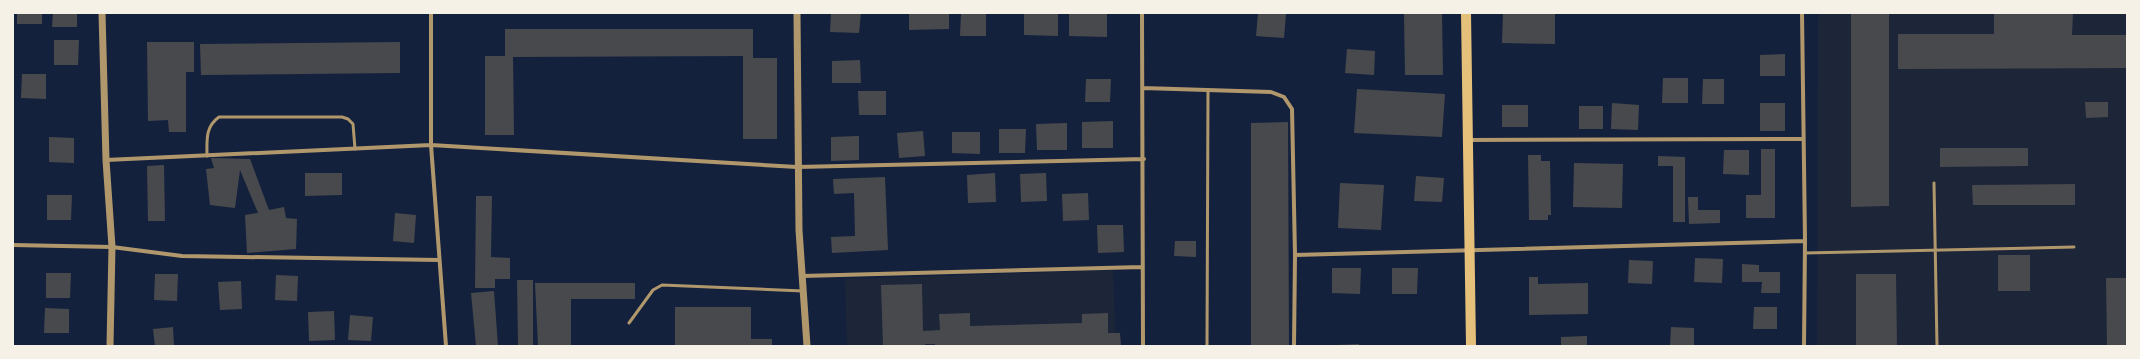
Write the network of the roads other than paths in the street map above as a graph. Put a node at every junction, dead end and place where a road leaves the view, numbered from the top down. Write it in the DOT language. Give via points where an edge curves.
graph roads {
  1 [pos="102,13"];
  2 [pos="431,13"];
  3 [pos="796,13"];
  4 [pos="1142,13"];
  5 [pos="1466,13"];
  6 [pos="1802,13"];
  7 [pos="1143,88"];
  8 [pos="1208,88"];
  9 [pos="1803,139"];
  10 [pos="1468,140"];
  11 [pos="431,145"];
  12 [pos="356,149"];
  13 [pos="207,156"];
  14 [pos="1144,159"];
  15 [pos="106,160"];
  16 [pos="797,166"];
  17 [pos="1934,183"];
  18 [pos="1805,241"];
  19 [pos="13,245"];
  20 [pos="112,247"];
  21 [pos="2074,247"];
  22 [pos="1470,250"];
  23 [pos="1935,250"];
  24 [pos="1805,253"];
  25 [pos="1295,255"];
  26 [pos="439,260"];
  27 [pos="1142,267"];
  28 [pos="802,276"];
  29 [pos="803,291"];
  30 [pos="629,323"];
  31 [pos="110,346"];
  32 [pos="446,346"];
  33 [pos="807,346"];
  34 [pos="1143,346"];
  35 [pos="1207,346"];
  36 [pos="1294,346"];
  37 [pos="1471,346"];
  38 [pos="1804,346"];
  39 [pos="1937,346"];
  1 -- 15 [label="street"];
  2 -- 11 [label="street"];
  3 -- 16 [label="street"];
  4 -- 7 [label="street"];
  5 -- 10 [label="main road"];
  6 -- 9 [label="street"];
  7 -- 8 [label="street"];
  7 -- 14 [label="street"];
  8 -- 25 [label="street" via="1271,92 1284,97 1292,109"];
  8 -- 35 [label="lane"];
  9 -- 10 [label="street"];
  9 -- 18 [label="street"];
  10 -- 22 [label="main road"];
  11 -- 12 [label="street"];
  11 -- 16 [label="street"];
  11 -- 26 [label="street"];
  12 -- 13 [label="street"];
  12 -- 13 [label="lane" via="353,124 342,117 218,117 208,129"];
  13 -- 15 [label="street"];
  14 -- 16 [label="street"];
  14 -- 27 [label="street"];
  15 -- 20 [label="street"];
  16 -- 28 [label="street"];
  17 -- 23 [label="lane"];
  18 -- 22 [label="street"];
  18 -- 24 [label="street"];
  19 -- 20 [label="street"];
  20 -- 26 [label="street" via="182,256"];
  20 -- 31 [label="street"];
  21 -- 23 [label="lane"];
  22 -- 25 [label="street"];
  22 -- 37 [label="main road"];
  23 -- 24 [label="lane"];
  23 -- 39 [label="lane"];
  24 -- 38 [label="street"];
  25 -- 36 [label="street"];
  26 -- 32 [label="street"];
  27 -- 28 [label="street"];
  27 -- 34 [label="street"];
  28 -- 29 [label="street"];
  29 -- 30 [label="lane" via="662,285 653,290"];
  29 -- 33 [label="street"];
}
